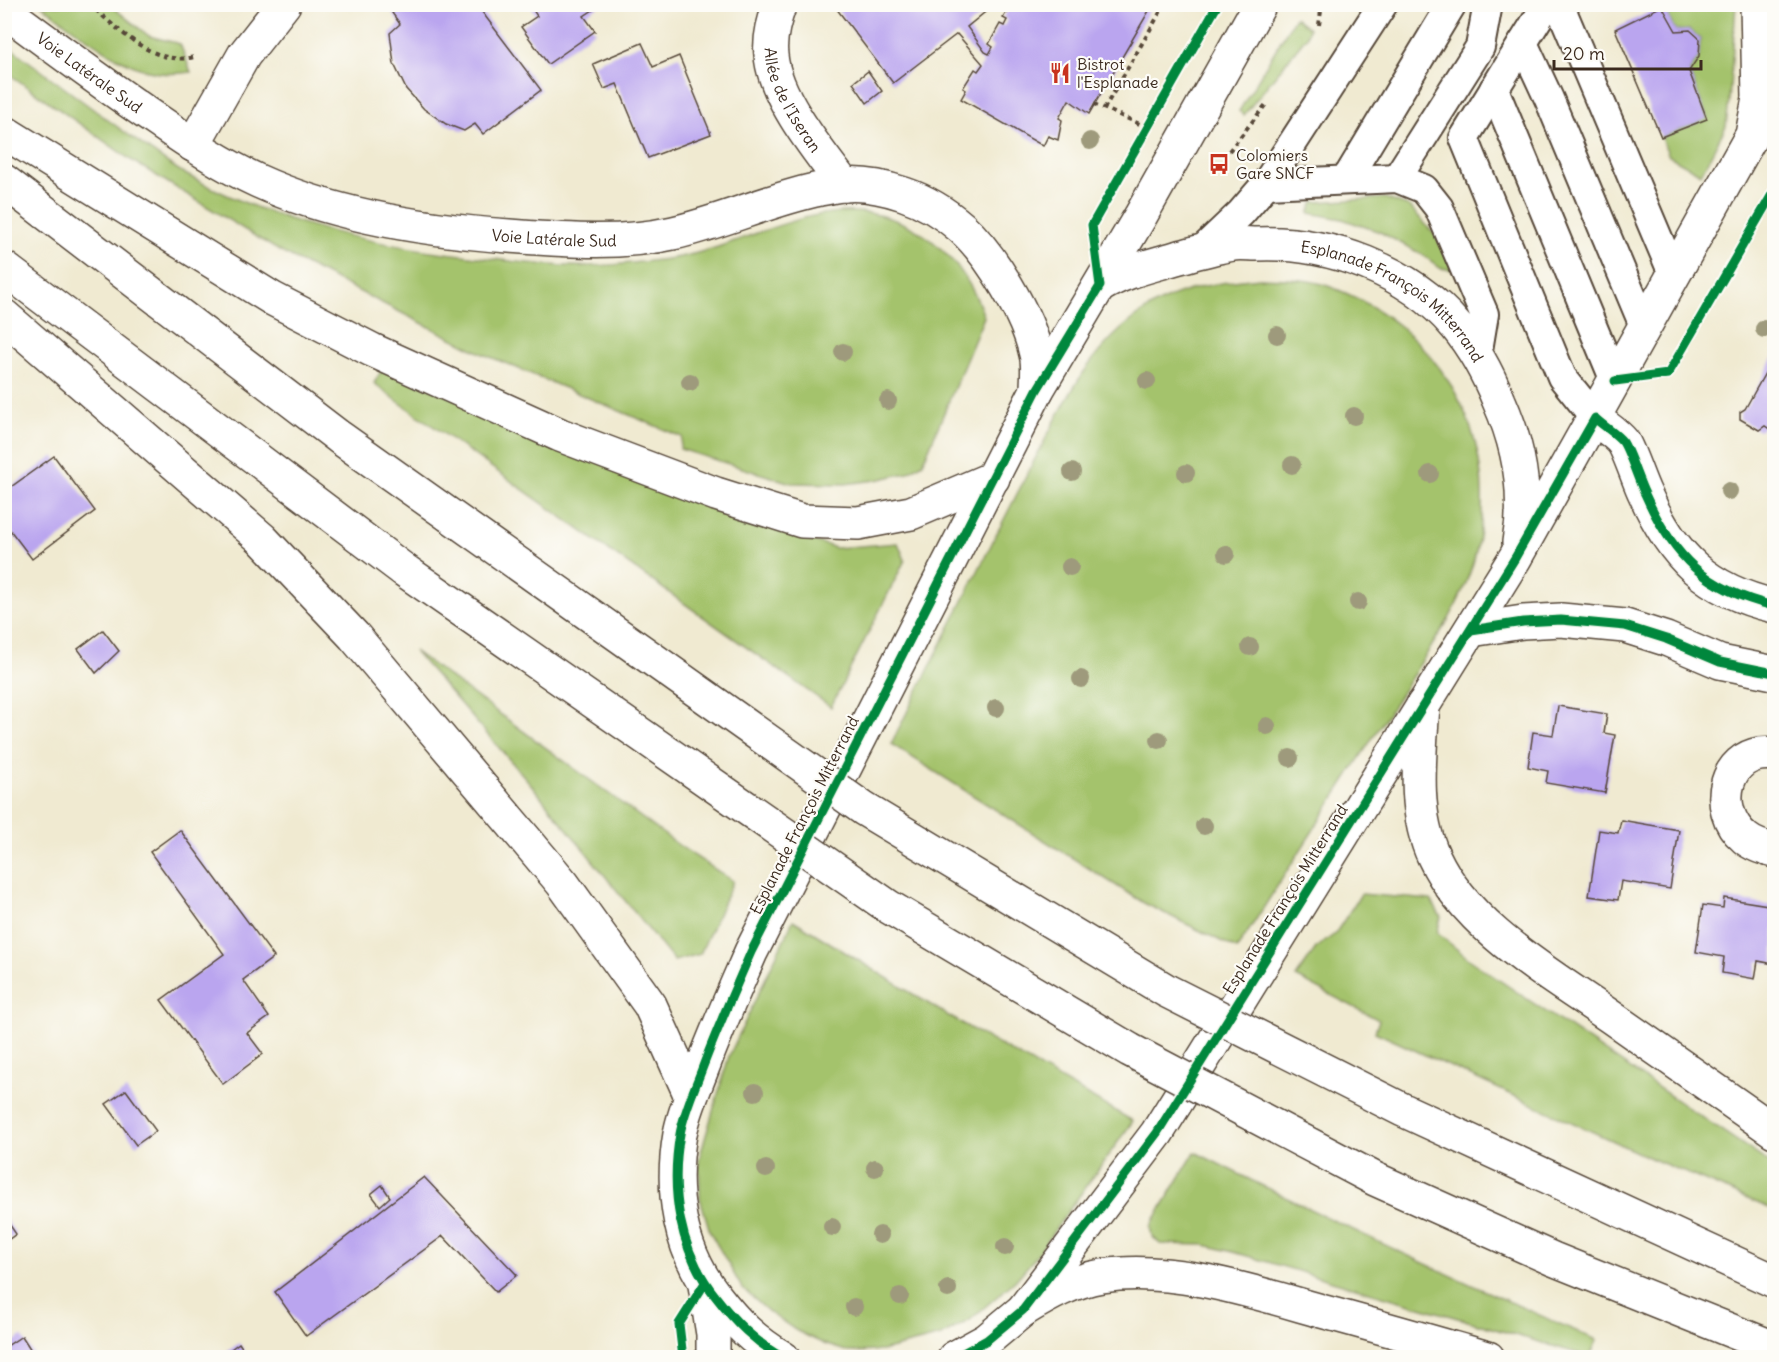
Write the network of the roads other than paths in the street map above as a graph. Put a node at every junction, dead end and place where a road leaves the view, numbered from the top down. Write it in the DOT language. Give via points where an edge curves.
graph roads {
  1 [pos="284,4"];
  2 [pos="780,4"];
  3 [pos="1260,4"];
  4 [pos="1383,4"];
  5 [pos="1452,4"];
  6 [pos="1488,4"];
  7 [pos="1547,4"];
  8 [pos="1560,4"];
  9 [pos="1757,4"];
  10 [pos="4,10"];
  11 [pos="1523,43"];
  12 [pos="1494,90"];
  13 [pos="4,132"];
  14 [pos="193,145"];
  15 [pos="1397,178"];
  16 [pos="1346,180"];
  17 [pos="4,181"];
  18 [pos="844,184"];
  19 [pos="1266,184"];
  20 [pos="1201,251"];
  21 [pos="4,267"];
  22 [pos="1674,276"];
  23 [pos="1100,286"];
  24 [pos="4,316"];
  25 [pos="1645,328"];
  26 [pos="1477,356"];
  27 [pos="1615,381"];
  28 [pos="1037,390"];
  29 [pos="1595,418"];
  30 [pos="993,478"];
  31 [pos="1515,558"];
  32 [pos="1774,606"];
  33 [pos="1471,630"];
  34 [pos="1774,673"];
  35 [pos="1423,705"];
  36 [pos="1774,754"];
  37 [pos="1774,851"];
  38 [pos="691,1096"];
  39 [pos="1774,1131"];
  40 [pos="1774,1281"];
  41 [pos="705,1283"];
  42 [pos="1023,1310"];
  43 [pos="1774,1348"];
  44 [pos="713,1358"];
  45 [pos="783,1358"];
  46 [pos="954,1358"];
  47 [pos="1488,1358"];
  1 -- 14 [label="main road" via="244,55"];
  2 -- 18 [label="main road, Allée de l'Iseran" via="772,32 771,56 777,83 793,113"];
  3 -- 23 [label="main road, Esplanade François Mitterrand"];
  4 -- 19 [label="lane"];
  5 -- 16 [label="lane"];
  6 -- 15 [label="lane" via="1480,47"];
  7 -- 11 [label="lane"];
  8 -- 22 [label="lane"];
  9 -- 22 [label="main road, Esplanade François Mitterrand" via="1759,98 1752,135"];
  10 -- 14 [label="main road, Voie Latérale Sud"];
  11 -- 12 [label="lane"];
  11 -- 25 [label="lane"];
  12 -- 27 [label="lane"];
  12 -- 29 [label="lane" via="1464,138 1562,377"];
  13 -- 30 [label="main road" via="273,299 372,350 560,435 716,494 802,521 858,523 911,513"];
  14 -- 18 [label="main road, Voie Latérale Sud" via="259,182 331,207 433,227 563,240 634,240 674,233 796,194"];
  15 -- 16 [label="lane"];
  15 -- 26 [label="lane" via="1424,189 1439,208 1484,314"];
  16 -- 19 [label="lane"];
  17 -- 40 [label="main road, bridge" via="339,437 864,809 1167,991 1403,1110"];
  18 -- 28 [label="main road, Voie Latérale Sud" via="906,194 934,208 963,230 987,258 1027,323 1037,357"];
  19 -- 20 [label="lane"];
  20 -- 23 [label="main road, Esplanade François Mitterrand" via="1130,271"];
  20 -- 26 [label="main road, Esplanade François Mitterrand" via="1236,244 1273,243 1343,254 1404,283 1430,302 1455,325"];
  21 -- 43 [label="main road, bridge" via="404,570 890,907 1130,1050 1375,1179 1553,1259"];
  22 -- 25 [label="main road, Esplanade François Mitterrand"];
  23 -- 28 [label="main road, Esplanade François Mitterrand"];
  24 -- 38 [label="main road" via="262,539 354,636 563,884 650,1005"];
  25 -- 27 [label="main road, Esplanade François Mitterrand"];
  26 -- 31 [label="main road, Esplanade François Mitterrand" via="1506,415 1521,470 1522,522"];
  27 -- 29 [label="main road, Esplanade François Mitterrand"];
  28 -- 30 [label="main road, Esplanade François Mitterrand"];
  29 -- 31 [label="main road, Esplanade François Mitterrand"];
  29 -- 32 [label="main road" via="1623,443 1662,530 1679,554 1725,590"];
  30 -- 38 [label="main road, Esplanade François Mitterrand" via="751,952"];
  31 -- 33 [label="main road, Esplanade François Mitterrand"];
  33 -- 34 [label="main road" via="1561,620 1625,626 1720,662"];
  33 -- 35 [label="main road, Esplanade François Mitterrand"];
  35 -- 39 [label="main road" via="1423,824 1433,856 1475,916 1523,955"];
  35 -- 42 [label="main road, Esplanade François Mitterrand" via="1157,1133"];
  36 -- 37 [label="main road" via="1764,752 1747,757 1736,766 1725,795 1734,824 1744,837"];
  38 -- 41 [label="main road, Esplanade François Mitterrand" via="680,1132 677,1201 692,1260"];
  41 -- 44 [label="main road"];
  41 -- 45 [label="main road, Esplanade François Mitterrand" via="739,1326"];
  42 -- 46 [label="main road, Esplanade François Mitterrand" via="987,1340"];
  42 -- 47 [label="main road" via="1071,1283 1124,1274 1162,1275 1266,1295"];
}
